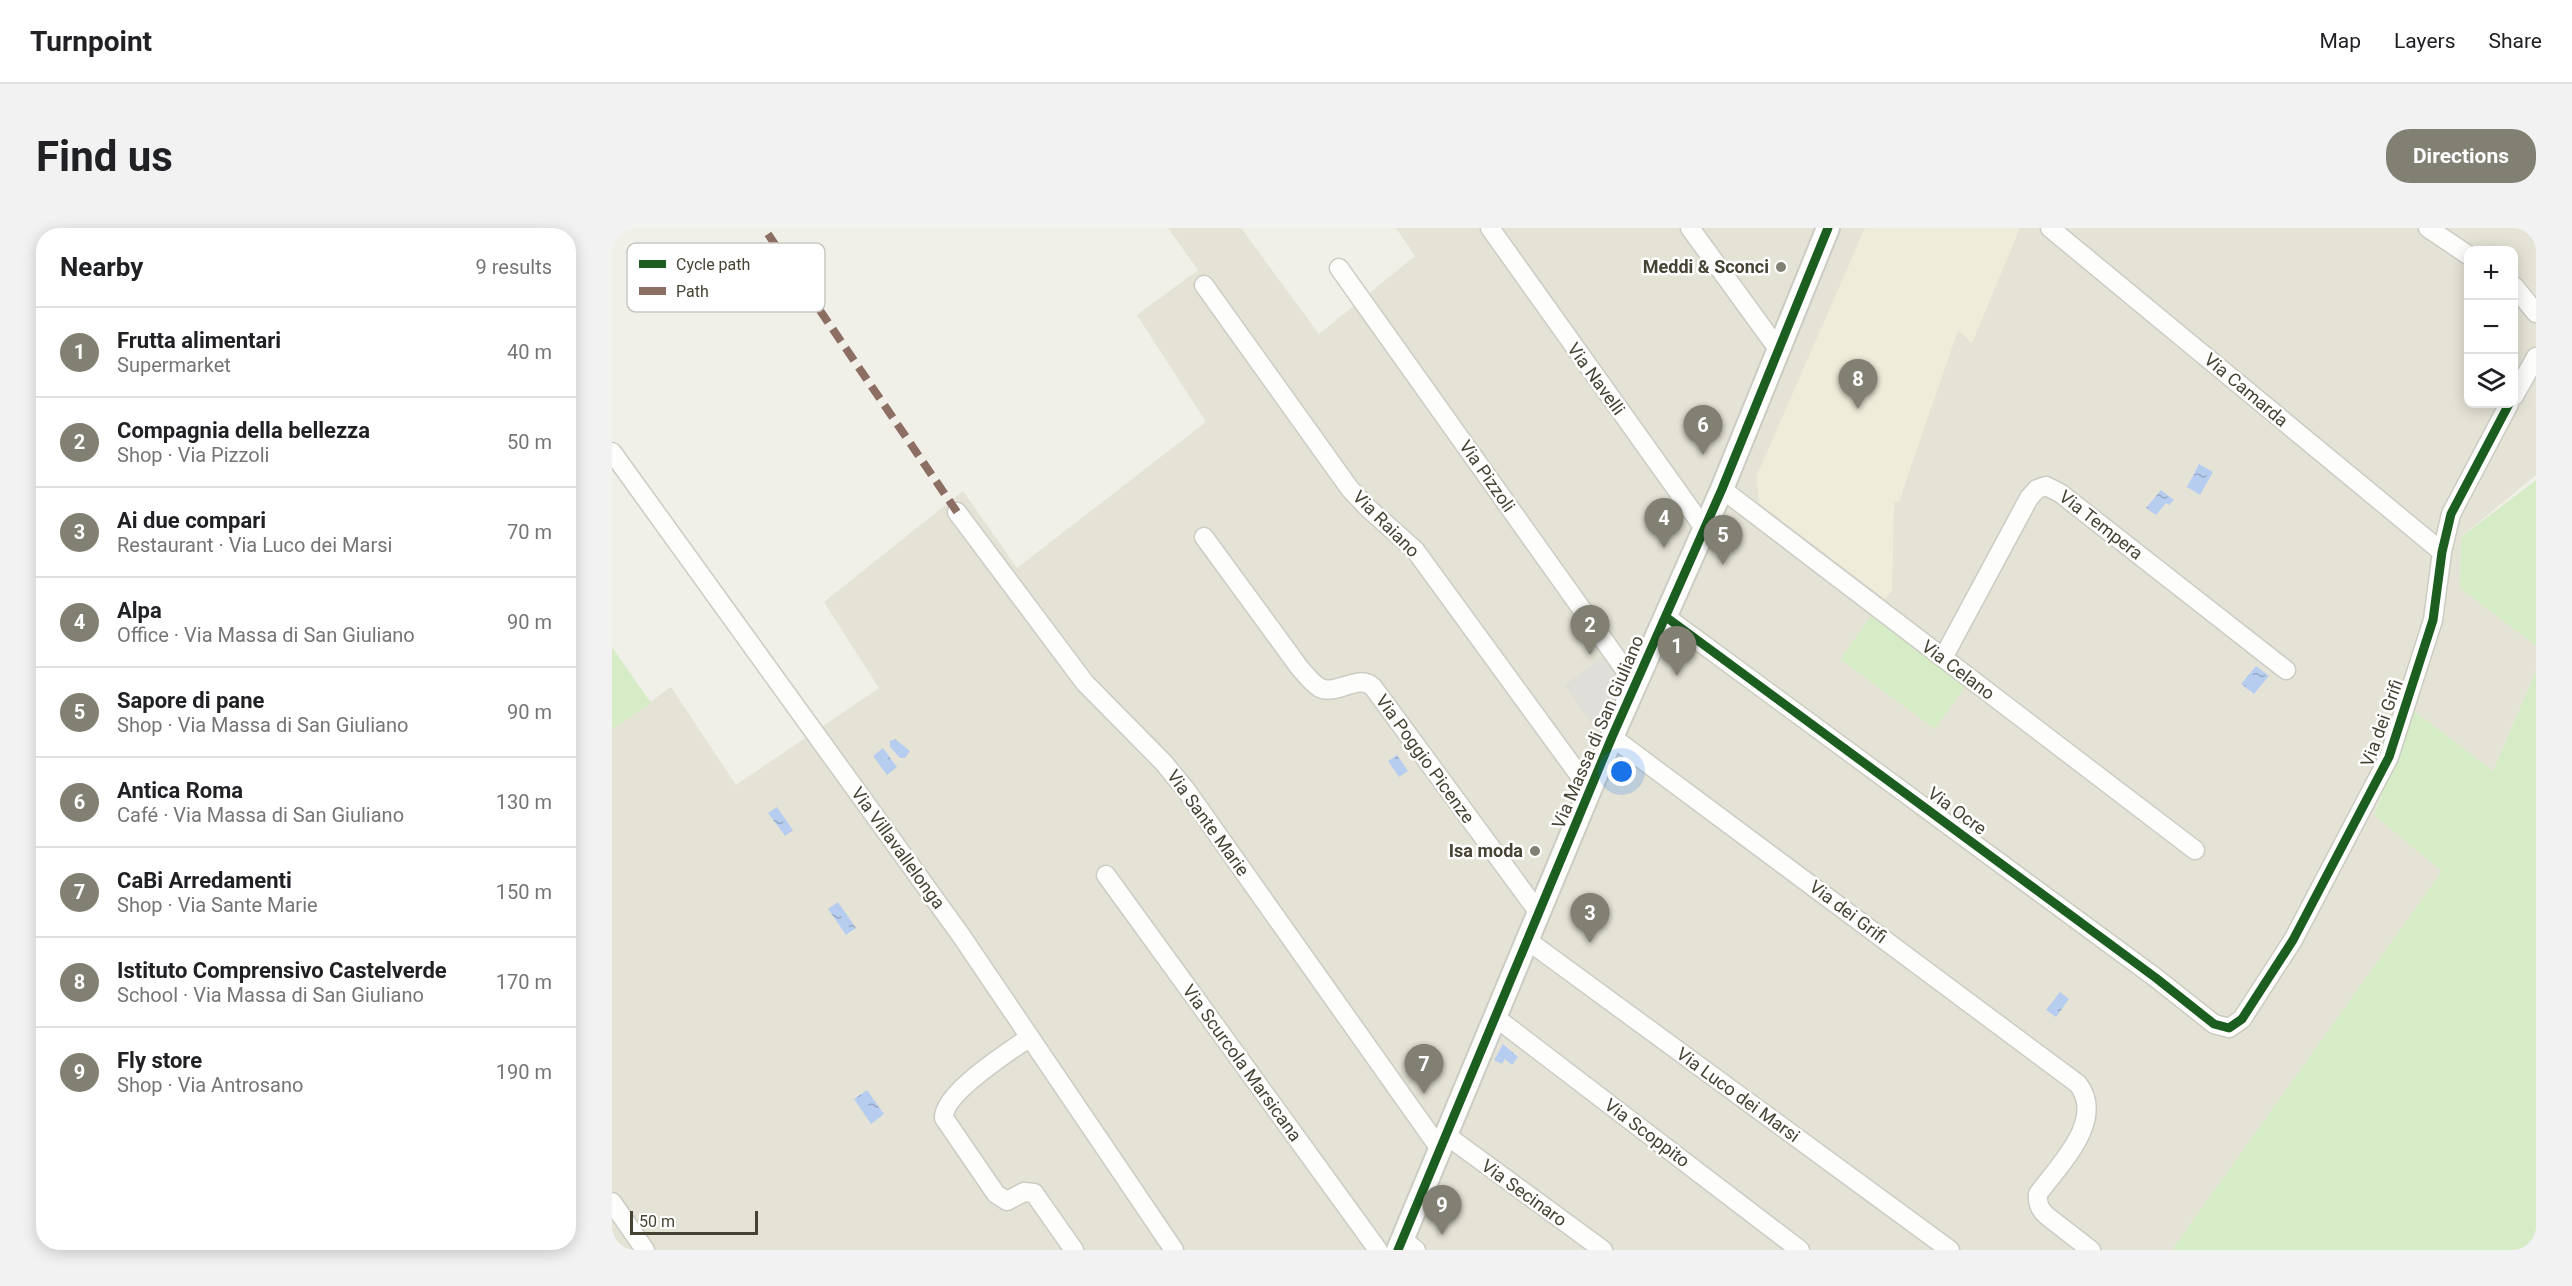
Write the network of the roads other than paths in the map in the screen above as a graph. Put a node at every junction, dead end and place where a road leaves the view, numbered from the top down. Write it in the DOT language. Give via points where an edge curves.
graph roads {
  1 [pos="1490,228"];
  2 [pos="1690,228"];
  3 [pos="1828,228"];
  4 [pos="2050,228"];
  5 [pos="2428,228"];
  6 [pos="2464,252"];
  7 [pos="1339,268"];
  8 [pos="1203,285"];
  9 [pos="2518,289"];
  10 [pos="2518,291"];
  11 [pos="2536,301"];
  12 [pos="2536,313"];
  13 [pos="1778,349"];
  14 [pos="2536,357"];
  15 [pos="2518,389"];
  16 [pos="2507,408"];
  17 [pos="612,452"];
  18 [pos="1722,489"];
  19 [pos="957,512"];
  20 [pos="1704,528"];
  21 [pos="1204,537"];
  22 [pos="2442,552"];
  23 [pos="1666,617"];
  24 [pos="1943,658"];
  25 [pos="2286,670"];
  26 [pos="1635,684"];
  27 [pos="1612,738"];
  28 [pos="1590,790"];
  29 [pos="2195,850"];
  30 [pos="1106,875"];
  31 [pos="1539,913"];
  32 [pos="1527,940"];
  33 [pos="1495,1017"];
  34 [pos="2229,1028"];
  35 [pos="1030,1037"];
  36 [pos="1443,1142"];
  37 [pos="612,1202"];
  38 [pos="1406,1247"];
  39 [pos="645,1250"];
  40 [pos="1074,1250"];
  41 [pos="1174,1250"];
  42 [pos="1378,1250"];
  43 [pos="1603,1250"];
  44 [pos="1800,1250"];
  45 [pos="1950,1250"];
  46 [pos="2091,1250"];
  1 -- 20 [label="street, Via Navelli"];
  2 -- 13 [label="street"];
  3 -- 13 [label="street, Via Massa di San Giuliano"];
  4 -- 22 [label="street, Via Camarda"];
  5 -- 6 [label="street"];
  7 -- 26 [label="street, Via Pizzoli"];
  8 -- 28 [label="street, Via Raiano" via="1350,489 1414,550"];
  9 -- 11 [label="street"];
  10 -- 12 [label="street"];
  13 -- 18 [label="street, Via Massa di San Giuliano"];
  14 -- 15 [label="street"];
  16 -- 22 [label="street, Via dei Grifi" via="2456,501"];
  17 -- 35 [label="street, Via Villavallelonga"];
  18 -- 20 [label="street, Via Massa di San Giuliano"];
  18 -- 24 [label="street, Via Celano"];
  19 -- 36 [label="street, Via Sante Marie" via="1084,683 1186,789"];
  20 -- 23 [label="street, Via Massa di San Giuliano"];
  21 -- 31 [label="street, Via Poggio Picenze" via="1316,685 1328,690 1362,682 1372,687"];
  22 -- 34 [label="street, Via dei Grifi" via="2433,620 2389,757 2293,940 2242,1019"];
  23 -- 26 [label="street, Via Massa di San Giuliano"];
  23 -- 34 [label="street, Via Ocre" via="2214,1024"];
  24 -- 25 [label="street, Via Tempera" via="2029,498 2046,486"];
  24 -- 29 [label="street, Via Celano"];
  26 -- 27 [label="street, Via Massa di San Giuliano"];
  27 -- 28 [label="street, Via Massa di San Giuliano"];
  27 -- 46 [label="street, Via dei Grifi" via="2074,1079 2086,1102 2086,1122 2037,1200 2041,1211"];
  28 -- 31 [label="street, Via Massa di San Giuliano"];
  30 -- 42 [label="street, Via Scurcola Marsicana"];
  31 -- 32 [label="street, Via Massa di San Giuliano"];
  32 -- 33 [label="street, Via Massa di San Giuliano"];
  32 -- 45 [label="street, Via Luco dei Marsi"];
  33 -- 36 [label="street, Via Massa di San Giuliano"];
  33 -- 44 [label="street, Via Scoppito"];
  35 -- 40 [label="street" via="969,1082 946,1107 944,1118 996,1194 1007,1201 1024,1192 1034,1193"];
  35 -- 41 [label="street, Via Villavallelonga"];
  36 -- 38 [label="street, Via Massa di San Giuliano"];
  36 -- 43 [label="street, Via Secinaro"];
  37 -- 39 [label="street"];
}
